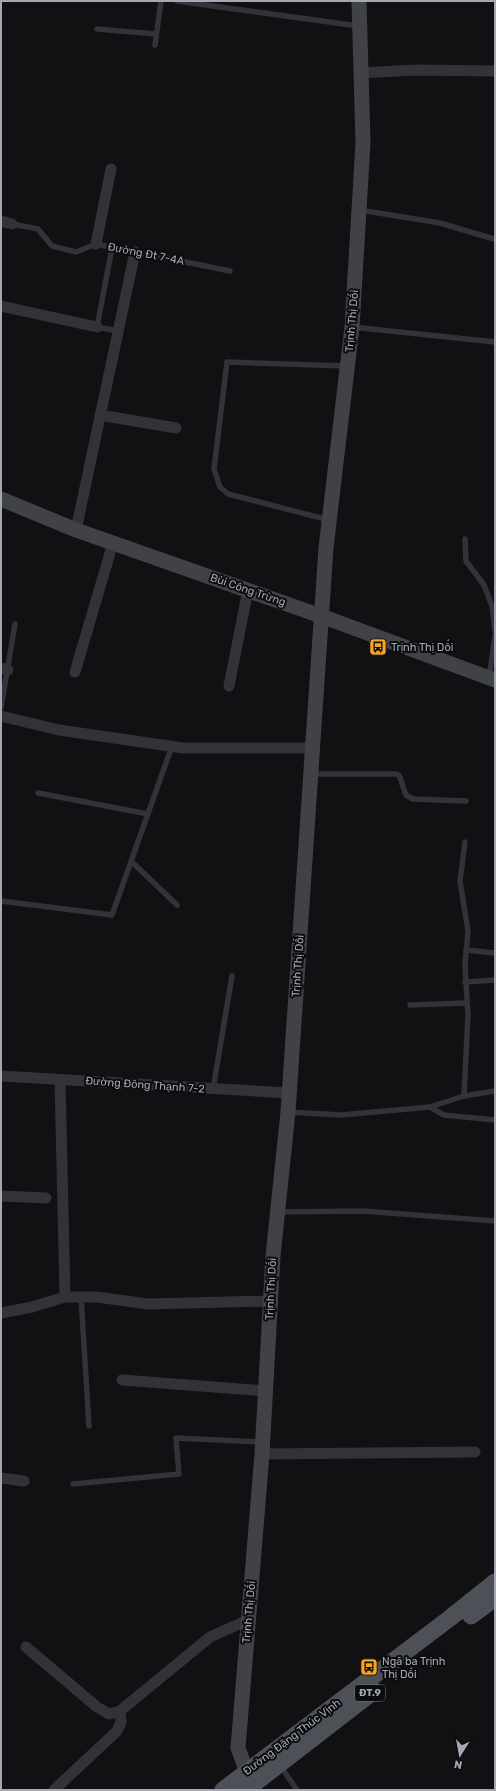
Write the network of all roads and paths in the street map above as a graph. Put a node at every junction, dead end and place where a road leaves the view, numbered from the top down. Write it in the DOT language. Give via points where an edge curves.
graph roads {
  1 [pos="161,1"];
  2 [pos="177,1"];
  3 [pos="360,1"];
  4 [pos="361,27"];
  5 [pos="97,29"];
  6 [pos="156,34"];
  7 [pos="155,45"];
  8 [pos="495,71"];
  9 [pos="360,73"];
  10 [pos="111,169"];
  11 [pos="358,210"];
  12 [pos="1,221"];
  13 [pos="12,224"];
  14 [pos="494,239"];
  15 [pos="96,244"];
  16 [pos="112,248"];
  17 [pos="135,252"];
  18 [pos="230,271"];
  19 [pos="1,306"];
  20 [pos="97,327"];
  21 [pos="352,327"];
  22 [pos="118,331"];
  23 [pos="495,342"];
  24 [pos="347,366"];
  25 [pos="100,415"];
  26 [pos="176,428"];
  27 [pos="1,499"];
  28 [pos="329,520"];
  29 [pos="76,530"];
  30 [pos="465,539"];
  31 [pos="113,543"];
  32 [pos="248,590"];
  33 [pos="322,616"];
  34 [pos="15,624"];
  35 [pos="495,632"];
  36 [pos="495,637"];
  37 [pos="5,669"];
  38 [pos="75,672"];
  39 [pos="492,679"];
  40 [pos="229,686"];
  41 [pos="1,708"];
  42 [pos="1,716"];
  43 [pos="172,746"];
  44 [pos="313,748"];
  45 [pos="312,774"];
  46 [pos="38,794"];
  47 [pos="466,801"];
  48 [pos="148,814"];
  49 [pos="465,842"];
  50 [pos="131,860"];
  51 [pos="1,902"];
  52 [pos="177,905"];
  53 [pos="466,950"];
  54 [pos="495,953"];
  55 [pos="232,976"];
  56 [pos="495,980"];
  57 [pos="465,982"];
  58 [pos="467,1003"];
  59 [pos="410,1005"];
  60 [pos="1,1076"];
  61 [pos="60,1080"];
  62 [pos="213,1089"];
  63 [pos="495,1091"];
  64 [pos="289,1093"];
  65 [pos="464,1096"];
  66 [pos="430,1107"];
  67 [pos="288,1112"];
  68 [pos="495,1120"];
  69 [pos="1,1196"];
  70 [pos="46,1198"];
  71 [pos="277,1212"];
  72 [pos="495,1221"];
  73 [pos="64,1297"];
  74 [pos="81,1297"];
  75 [pos="271,1301"];
  76 [pos="1,1313"];
  77 [pos="122,1380"];
  78 [pos="266,1391"];
  79 [pos="89,1426"];
  80 [pos="263,1448"];
  81 [pos="475,1452"];
  82 [pos="1,1478"];
  83 [pos="24,1481"];
  84 [pos="72,1484"];
  85 [pos="495,1582"];
  86 [pos="495,1598"];
  87 [pos="248,1620"];
  88 [pos="26,1647"];
  89 [pos="120,1712"];
  90 [pos="279,1765"];
  91 [pos="248,1782"];
  92 [pos="54,1790"];
  93 [pos="223,1790"];
  94 [pos="298,1790"];
  1 -- 6 [label="lane"];
  2 -- 4 [label="lane"];
  3 -- 4 [label="street, Trịnh Thị Dối"];
  4 -- 9 [label="street, Trịnh Thị Dối"];
  5 -- 6 [label="lane"];
  6 -- 7 [label="lane"];
  8 -- 9 [label="street" via="416,70"];
  9 -- 11 [label="street, Trịnh Thị Dối" via="363,143"];
  10 -- 15 [label="street"];
  11 -- 14 [label="lane" via="440,223"];
  11 -- 21 [label="street, Trịnh Thị Dối"];
  12 -- 13 [label="street, Đường Đt 7-4A"];
  13 -- 15 [label="lane, Đường Đt 7-4A" via="38,229 52,246 76,252"];
  15 -- 16 [label="lane, Đường Đt 7-4A"];
  16 -- 17 [label="lane, Đường Đt 7-4A"];
  16 -- 20 [label="lane"];
  17 -- 18 [label="lane, Đường Đt 7-4A"];
  17 -- 22 [label="street"];
  19 -- 20 [label="street"];
  20 -- 22 [label="lane"];
  21 -- 23 [label="lane"];
  21 -- 24 [label="street, Trịnh Thị Dối"];
  22 -- 25 [label="street"];
  24 -- 28 [label="street, Trịnh Thị Dối"];
  24 -- 28 [label="lane" via="227,362 214,469 220,487 228,494"];
  25 -- 26 [label="street"];
  25 -- 29 [label="street"];
  27 -- 29 [label="street, Bùi Công Trừng"];
  28 -- 33 [label="street, Trịnh Thị Dối"];
  29 -- 31 [label="street, Bùi Công Trừng"];
  30 -- 35 [label="lane" via="466,561 484,585 492,606"];
  31 -- 32 [label="street, Bùi Công Trừng"];
  31 -- 38 [label="street"];
  32 -- 33 [label="street, Bùi Công Trừng"];
  32 -- 40 [label="street"];
  33 -- 39 [label="street, Bùi Công Trừng"];
  33 -- 44 [label="street, Trịnh Thị Dối"];
  34 -- 37 [label="lane"];
  36 -- 39 [label="lane"];
  37 -- 41 [label="lane"];
  42 -- 43 [label="street" via="59,730"];
  43 -- 44 [label="street"];
  43 -- 48 [label="lane"];
  44 -- 45 [label="street, Trịnh Thị Dối"];
  45 -- 47 [label="lane" via="396,774 402,779 406,795 413,799"];
  45 -- 64 [label="street, Trịnh Thị Dối"];
  46 -- 48 [label="lane"];
  48 -- 50 [label="lane"];
  49 -- 53 [label="lane" via="460,881 468,930"];
  50 -- 51 [label="lane" via="112,915"];
  50 -- 52 [label="lane"];
  53 -- 54 [label="lane"];
  53 -- 57 [label="lane"];
  55 -- 62 [label="lane"];
  56 -- 57 [label="lane"];
  57 -- 58 [label="lane"];
  58 -- 59 [label="lane"];
  58 -- 65 [label="lane"];
  60 -- 61 [label="street, Đường Đông Thạnh 7-2"];
  61 -- 62 [label="street, Đường Đông Thạnh 7-2"];
  61 -- 73 [label="street"];
  62 -- 64 [label="street, Đường Đông Thạnh 7-2"];
  63 -- 65 [label="lane"];
  64 -- 67 [label="street, Trịnh Thị Dối"];
  65 -- 66 [label="lane"];
  66 -- 67 [label="lane" via="341,1115"];
  66 -- 68 [label="lane" via="444,1115"];
  67 -- 71 [label="street, Trịnh Thị Dối"];
  69 -- 70 [label="street"];
  71 -- 72 [label="lane" via="363,1210"];
  71 -- 75 [label="street, Trịnh Thị Dối"];
  73 -- 74 [label="street"];
  73 -- 76 [label="street"];
  74 -- 75 [label="street" via="97,1296 148,1304"];
  74 -- 79 [label="lane"];
  75 -- 78 [label="street, Trịnh Thị Dối"];
  77 -- 78 [label="street"];
  78 -- 80 [label="street, Trịnh Thị Dối"];
  80 -- 81 [label="street"];
  80 -- 84 [label="lane" via="176,1438 179,1474"];
  80 -- 87 [label="street, Trịnh Thị Dối"];
  82 -- 83 [label="street"];
  85 -- 91 [label="main road, Đường Đặng Thúc Vịnh / ĐT.9"];
  86 -- 90 [label="main road, Đường Đặng Thúc Vịnh / ĐT.9"];
  87 -- 89 [label="street" via="210,1637"];
  87 -- 91 [label="street, Trịnh Thị Dối" via="238,1748"];
  88 -- 89 [label="street" via="97,1707 110,1714"];
  89 -- 92 [label="street" via="121,1722 117,1731"];
  90 -- 91 [label="main road, Đường Đặng Thúc Vịnh / ĐT.9"];
  90 -- 94 [label="lane"];
  91 -- 93 [label="main road, Đường Đặng Thúc Vịnh / ĐT.9"];
}
